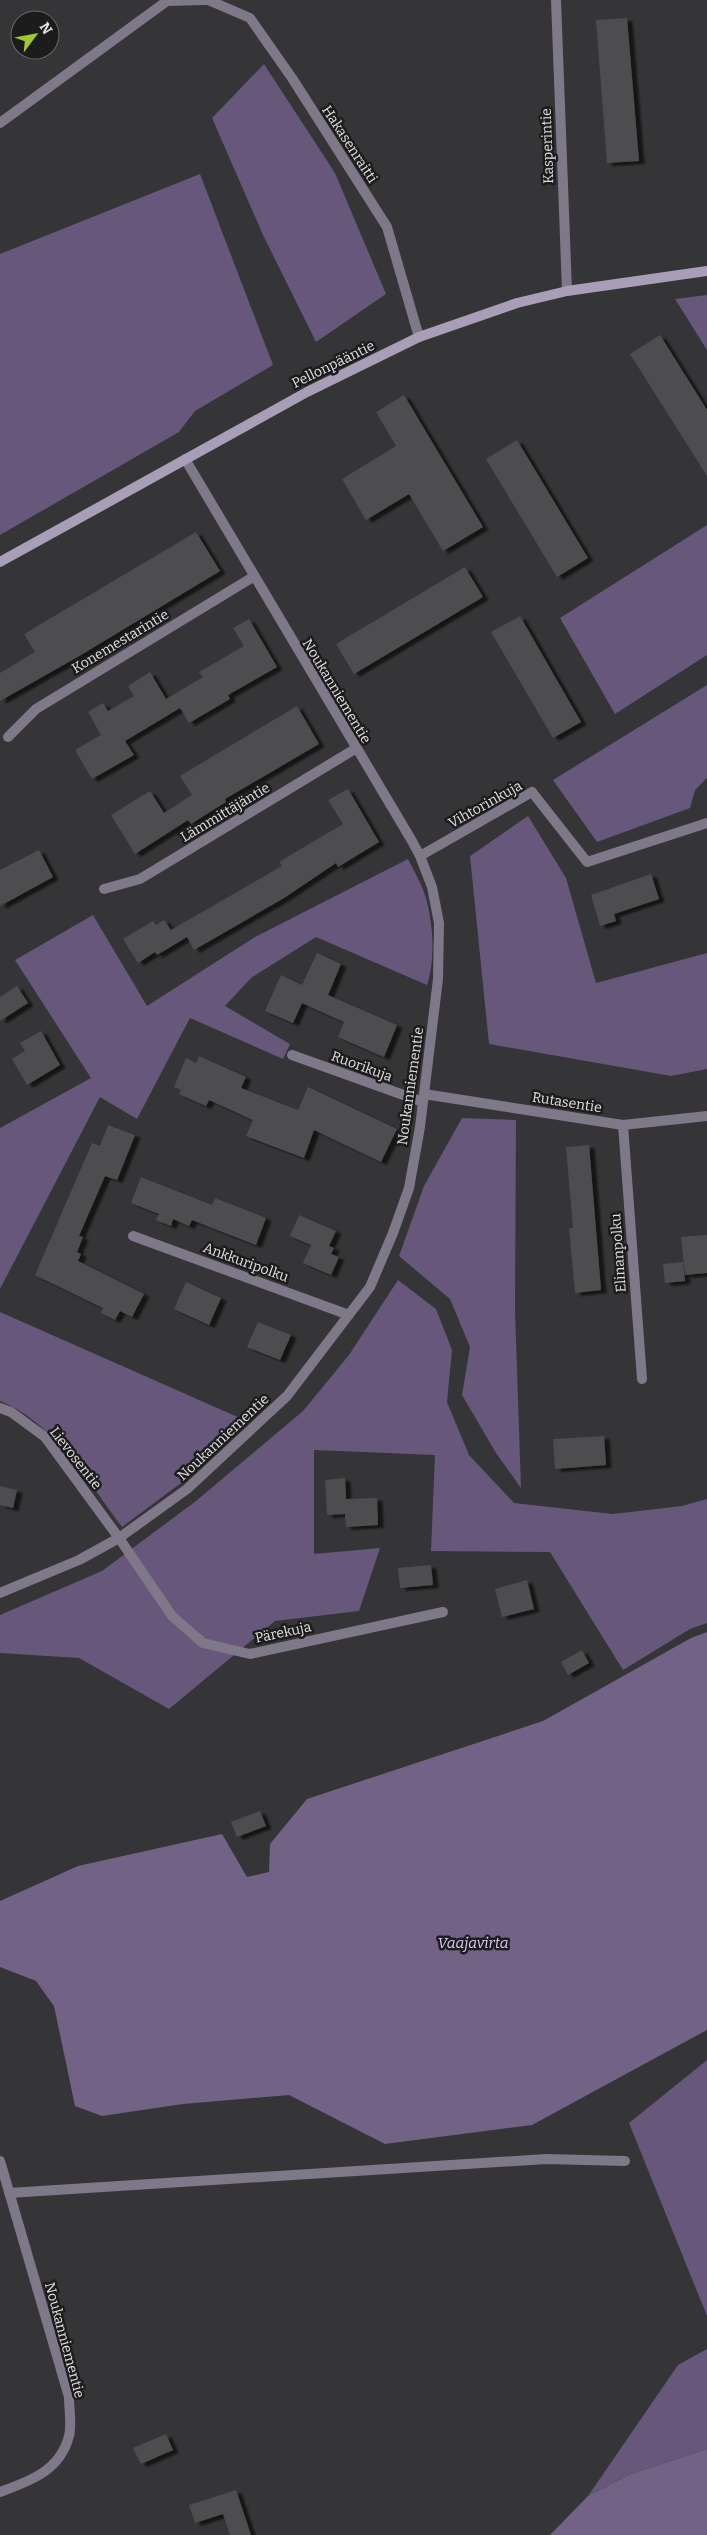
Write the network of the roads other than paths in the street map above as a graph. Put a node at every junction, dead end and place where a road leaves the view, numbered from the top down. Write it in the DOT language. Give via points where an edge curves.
graph roads {
  1 [pos="207,0"];
  2 [pos="556,0"];
  3 [pos="0,123"];
  4 [pos="707,271"];
  5 [pos="567,291"];
  6 [pos="419,338"];
  7 [pos="185,459"];
  8 [pos="0,562"];
  9 [pos="253,577"];
  10 [pos="8,737"];
  11 [pos="356,749"];
  12 [pos="707,823"];
  13 [pos="420,856"];
  14 [pos="104,889"];
  15 [pos="292,1056"];
  16 [pos="424,1098"];
  17 [pos="707,1116"];
  18 [pos="623,1125"];
  19 [pos="133,1236"];
  20 [pos="349,1315"];
  21 [pos="642,1379"];
  22 [pos="0,1408"];
  23 [pos="119,1538"];
  24 [pos="0,1593"];
  25 [pos="443,1612"];
  26 [pos="0,2161"];
  27 [pos="625,2161"];
  28 [pos="9,2193"];
  29 [pos="0,2492"];
  1 -- 3 [label="street, Hakasenraitti" via="167,1"];
  1 -- 6 [label="street, Hakasenraitti" via="250,18 386,227"];
  2 -- 5 [label="street, Kasperintie"];
  4 -- 5 [label="street, Pellonpääntie"];
  5 -- 6 [label="street, Pellonpääntie" via="517,303"];
  6 -- 7 [label="street, Pellonpääntie" via="307,392"];
  7 -- 8 [label="street, Pellonpääntie"];
  7 -- 9 [label="street, Noukanniementie"];
  9 -- 10 [label="street, Konemestarintie" via="36,708"];
  9 -- 11 [label="street, Noukanniementie"];
  11 -- 13 [label="street, Noukanniementie"];
  11 -- 14 [label="street, Lämmittäjäntie" via="140,879"];
  12 -- 13 [label="street, Vihtorinkuja" via="587,862 532,792"];
  13 -- 16 [label="street, Noukanniementie" via="432,887 439,923 438,979"];
  15 -- 16 [label="street, Ruorikuja"];
  16 -- 18 [label="street, Rutasentie"];
  16 -- 20 [label="street, Noukanniementie" via="409,1188 370,1287"];
  17 -- 18 [label="street, Rutasentie"];
  18 -- 21 [label="street, Elinanpolku"];
  19 -- 20 [label="street, Ankkuripolku"];
  20 -- 23 [label="street, Noukanniementie" via="287,1396 187,1489"];
  22 -- 23 [label="street, Lievosentie" via="11,1412 45,1437"];
  23 -- 24 [label="street, Noukanniementie" via="79,1560"];
  23 -- 25 [label="street, Pärekuja" via="172,1616 203,1643 250,1654"];
  26 -- 28 [label="street, Noukanniementie"];
  27 -- 28 [label="street" via="546,2159"];
  28 -- 29 [label="street, Noukanniementie" via="69,2397 70,2435 60,2458 38,2478"];
}
